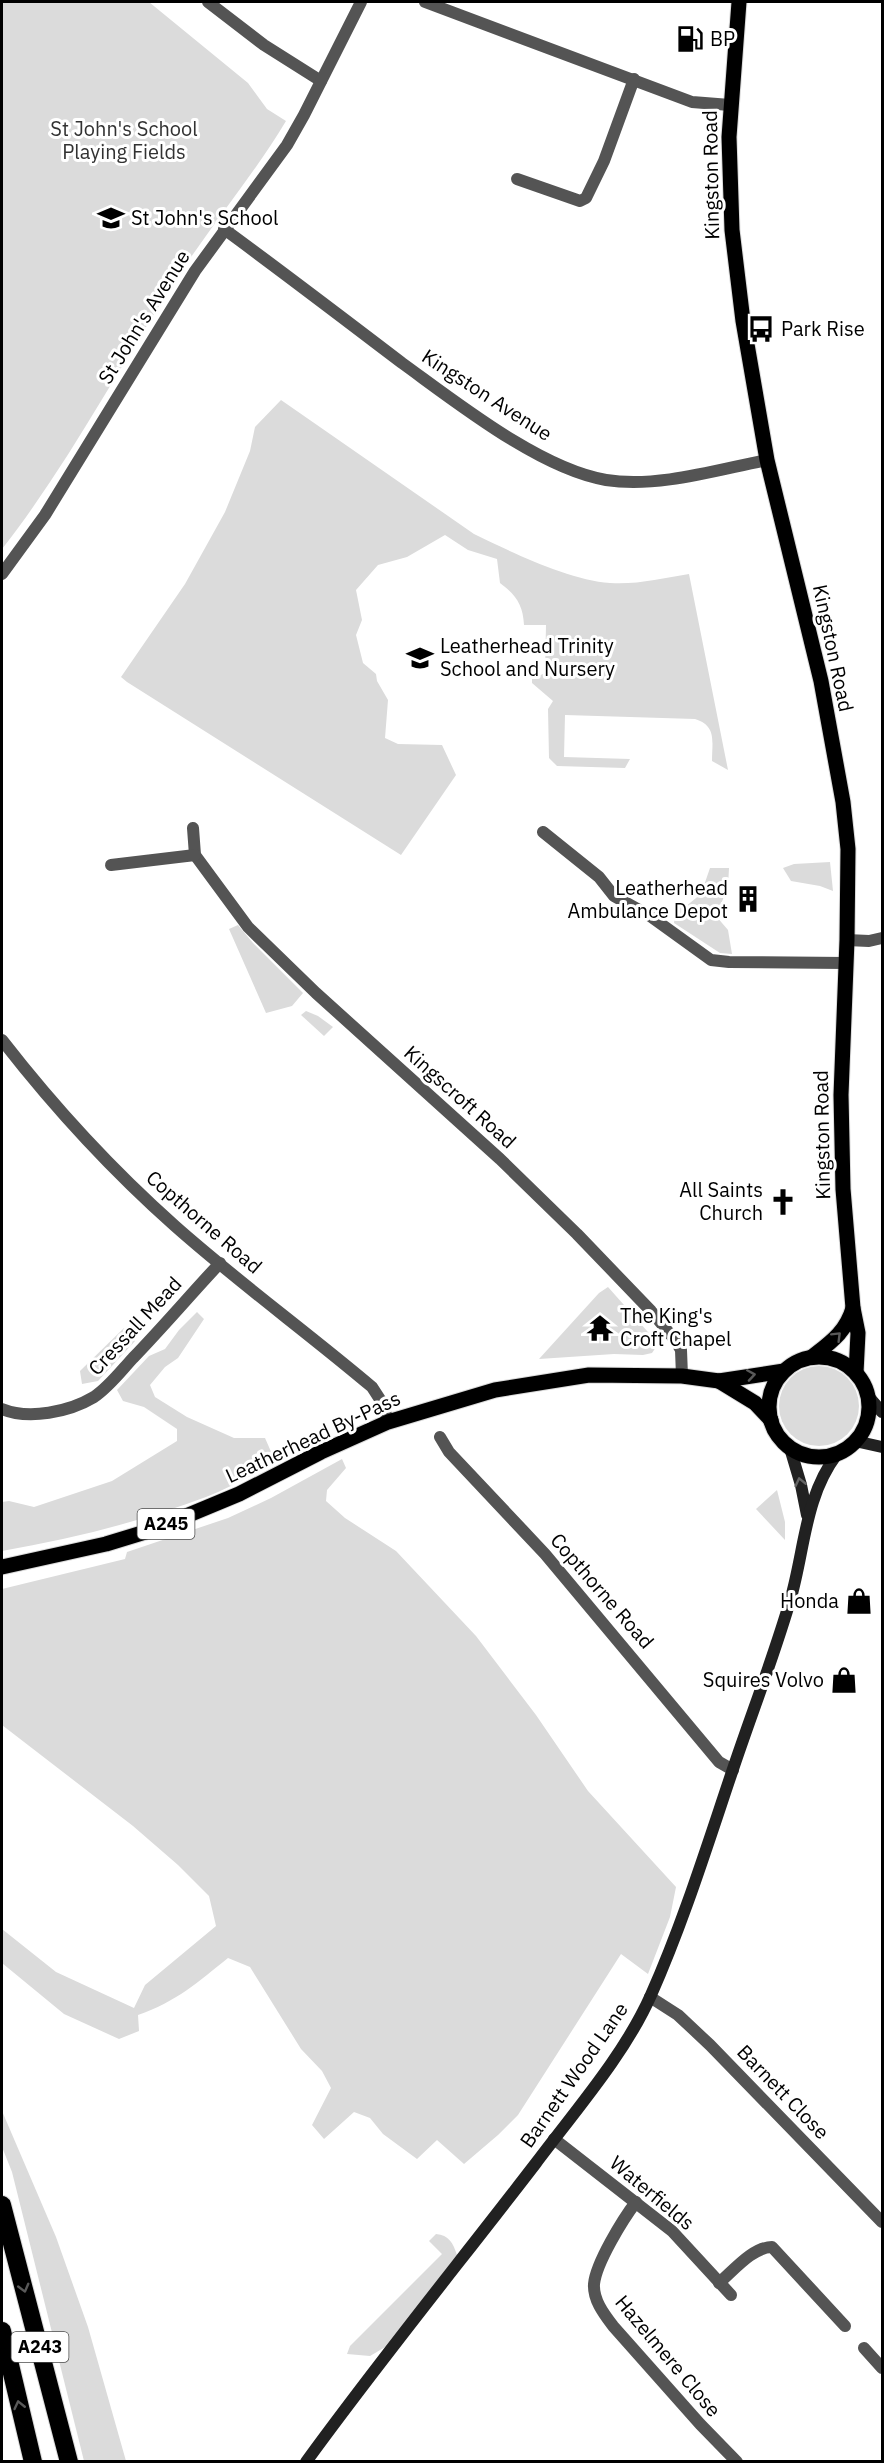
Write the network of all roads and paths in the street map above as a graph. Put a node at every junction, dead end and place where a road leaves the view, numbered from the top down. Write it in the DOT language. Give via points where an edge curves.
graph roads {
  1 [pos="208,2"];
  2 [pos="360,2"];
  3 [pos="425,2"];
  4 [pos="739,2"];
  5 [pos="634,80"];
  6 [pos="321,81"];
  7 [pos="730,105"];
  8 [pos="518,179"];
  9 [pos="224,229"];
  10 [pos="767,460"];
  11 [pos="2,574"];
  12 [pos="193,828"];
  13 [pos="543,832"];
  14 [pos="195,855"];
  15 [pos="111,865"];
  16 [pos="882,938"];
  17 [pos="847,940"];
  18 [pos="846,963"];
  19 [pos="2,1040"];
  20 [pos="220,1263"];
  21 [pos="853,1308"];
  22 [pos="812,1357"];
  23 [pos="784,1371"];
  24 [pos="856,1373"];
  25 [pos="682,1376"];
  26 [pos="719,1381"];
  27 [pos="868,1396"];
  28 [pos="2,1409"];
  29 [pos="882,1412"];
  30 [pos="771,1420"];
  31 [pos="388,1422"];
  32 [pos="440,1437"];
  33 [pos="855,1441"];
  34 [pos="882,1447"];
  35 [pos="790,1448"];
  36 [pos="837,1454"];
  37 [pos="807,1516"];
  38 [pos="2,1567"];
  39 [pos="733,1770"];
  40 [pos="650,1997"];
  41 [pos="555,2139"];
  42 [pos="636,2202"];
  43 [pos="2,2205"];
  44 [pos="882,2222"];
  45 [pos="720,2283"];
  46 [pos="731,2295"];
  47 [pos="845,2326"];
  48 [pos="2,2331"];
  49 [pos="864,2348"];
  50 [pos="882,2368"];
  51 [pos="33,2462"];
  52 [pos="69,2462"];
  53 [pos="306,2462"];
  54 [pos="737,2462"];
  1 -- 6 [label="street" via="254,38"];
  2 -- 6 [label="street, St John's Avenue"];
  3 -- 5 [label="street"];
  4 -- 7 [label="main road, Kingston Road"];
  5 -- 7 [label="street" via="692,102"];
  5 -- 8 [label="street" via="586,198 580,201"];
  6 -- 9 [label="street, St John's Avenue" via="287,145"];
  7 -- 10 [label="main road, Kingston Road" via="732,230"];
  9 -- 10 [label="street, Kingston Avenue" via="456,402 509,437 579,472 632,482"];
  9 -- 11 [label="street, St John's Avenue" via="150,340 45,515"];
  10 -- 17 [label="main road, Kingston Road" via="821,681 843,802 849,879"];
  12 -- 14 [label="street"];
  13 -- 18 [label="street" via="614,896 650,916 711,960"];
  14 -- 15 [label="street"];
  14 -- 25 [label="street, Kingscroft Road" via="248,927 508,1167 651,1311 681,1350"];
  16 -- 17 [label="street"];
  17 -- 18 [label="main road, Kingston Road"];
  18 -- 21 [label="main road, Kingston Road" via="842,1150"];
  19 -- 20 [label="street, Copthorne Road" via="42,1090 128,1182"];
  20 -- 28 [label="street, Cressall Mead" via="95,1396 70,1408 40,1413"];
  20 -- 31 [label="street, Copthorne Road" via="372,1387"];
  22 -- 21 [label="main road, one-way" via="849,1323"];
  21 -- 24 [label="main road, Kingston Road" via="858,1334"];
  22 -- 23 [label="main road"];
  22 -- 24 [label="main road" via="844,1363"];
  26 -- 23 [label="main road, A245, one-way"];
  23 -- 30 [label="main road" via="771,1394"];
  24 -- 27 [label="main road"];
  25 -- 26 [label="main road, Leatherhead By-Pass / A245"];
  25 -- 31 [label="main road, Leatherhead By-Pass / A245" via="558,1378 495,1390"];
  26 -- 30 [label="main road, A245" via="754,1403"];
  27 -- 29 [label="street"];
  27 -- 33 [label="main road" via="867,1420"];
  30 -- 35 [label="main road"];
  31 -- 38 [label="main road, Leatherhead By-Pass / A245" via="239,1494 155,1529"];
  32 -- 39 [label="street, Copthorne Road" via="449,1452 553,1563 719,1762"];
  33 -- 34 [label="street"];
  33 -- 36 [label="main road"];
  35 -- 36 [label="main road" via="813,1456"];
  37 -- 35 [label="street, Barnett Wood Lane, one-way"];
  36 -- 37 [label="street, Barnett Wood Lane" via="818,1485"];
  37 -- 39 [label="street, Barnett Wood Lane" via="804,1547 790,1601"];
  39 -- 40 [label="street, Barnett Wood Lane"];
  40 -- 41 [label="street, Barnett Wood Lane" via="623,2046"];
  40 -- 44 [label="street, Barnett Close" via="678,2015 710,2045"];
  41 -- 42 [label="street, Waterfields"];
  41 -- 53 [label="street, Barnett Wood Lane"];
  42 -- 45 [label="street, Waterfields" via="672,2231"];
  42 -- 54 [label="street, Hazelmere Close" via="621,2222 598,2270 596,2297 613,2326"];
  43 -- 52 [label="highway, A243, one-way"];
  45 -- 46 [label="street, Waterfields"];
  45 -- 47 [label="street" via="754,2253 772,2247"];
  51 -- 48 [label="highway, A243, one-way"];
  49 -- 50 [label="street"];
}
